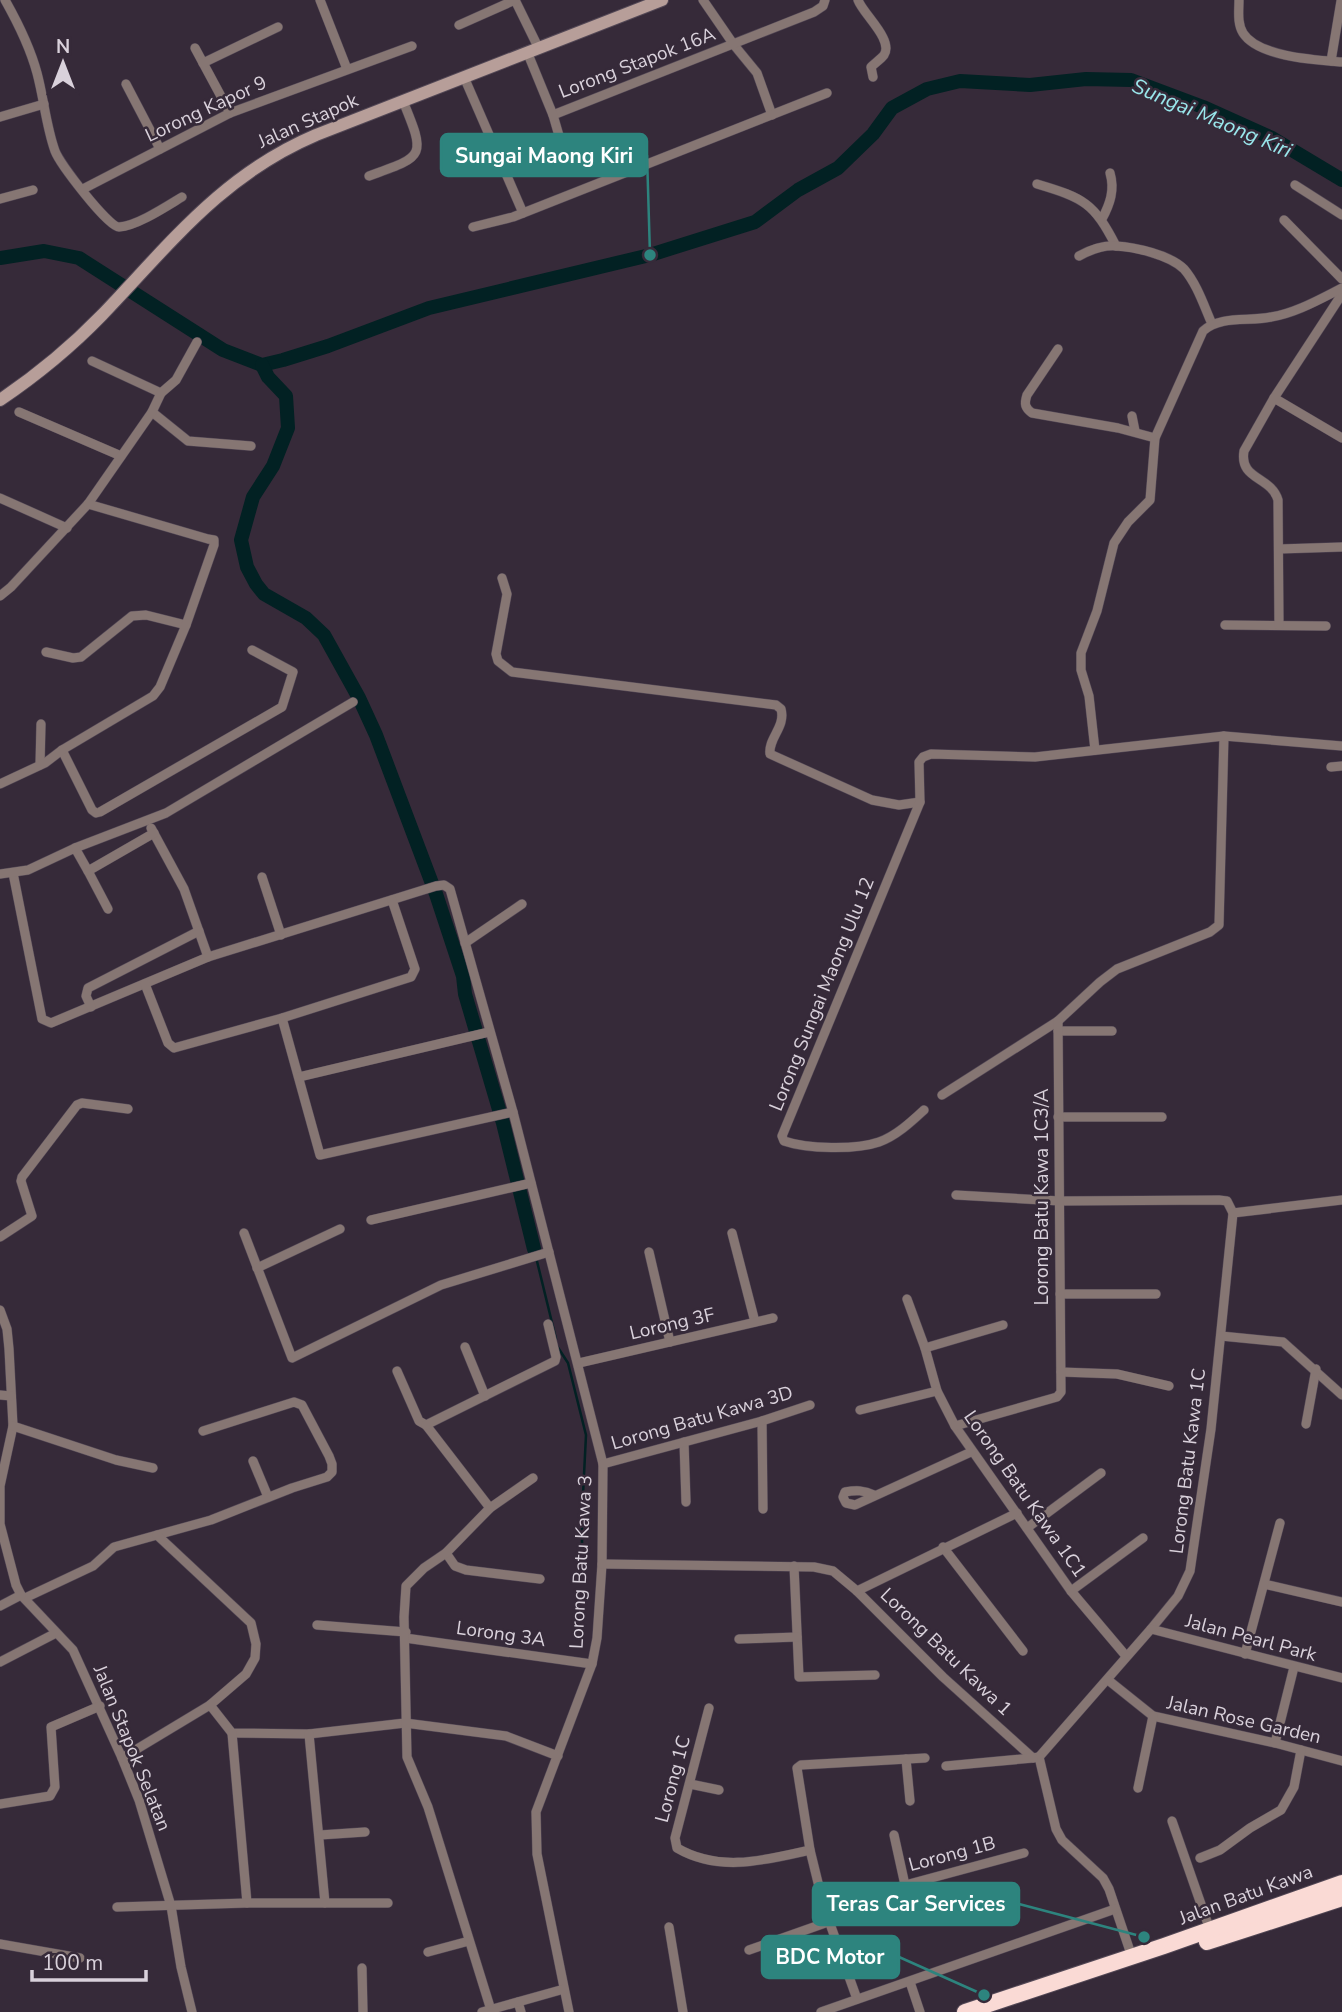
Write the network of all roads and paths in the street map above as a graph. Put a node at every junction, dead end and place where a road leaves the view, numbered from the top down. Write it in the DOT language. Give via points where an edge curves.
graph roads {
  1 [pos="5,0"];
  2 [pos="320,0"];
  3 [pos="515,0"];
  4 [pos="662,0"];
  5 [pos="703,0"];
  6 [pos="825,0"];
  7 [pos="858,0"];
  8 [pos="1239,0"];
  9 [pos="1341,1"];
  10 [pos="459,25"];
  11 [pos="278,27"];
  12 [pos="734,45"];
  13 [pos="412,46"];
  14 [pos="195,48"];
  15 [pos="534,51"];
  16 [pos="1331,61"];
  17 [pos="1342,62"];
  18 [pos="203,64"];
  19 [pos="347,69"];
  20 [pos="464,77"];
  21 [pos="873,77"];
  22 [pos="126,84"];
  23 [pos="827,93"];
  24 [pos="403,101"];
  25 [pos="44,104"];
  26 [pos="230,113"];
  27 [pos="553,115"];
  28 [pos="772,115"];
  29 [pos="0,117"];
  30 [pos="160,149"];
  31 [pos="504,169"];
  32 [pos="1110,173"];
  33 [pos="369,176"];
  34 [pos="1037,184"];
  35 [pos="1295,185"];
  36 [pos="83,189"];
  37 [pos="33,190"];
  38 [pos="181,197"];
  39 [pos="0,199"];
  40 [pos="523,213"];
  41 [pos="1342,215"];
  42 [pos="1102,219"];
  43 [pos="1284,220"];
  44 [pos="473,227"];
  45 [pos="1116,246"];
  46 [pos="1079,256"];
  47 [pos="1342,279"];
  48 [pos="1342,288"];
  49 [pos="1342,293"];
  50 [pos="1212,324"];
  51 [pos="197,342"];
  52 [pos="1058,349"];
  53 [pos="92,361"];
  54 [pos="161,393"];
  55 [pos="1274,398"];
  56 [pos="0,400"];
  57 [pos="19,412"];
  58 [pos="152,412"];
  59 [pos="1132,416"];
  60 [pos="1135,431"];
  61 [pos="1342,438"];
  62 [pos="1156,439"];
  63 [pos="251,446"];
  64 [pos="121,456"];
  65 [pos="0,498"];
  66 [pos="88,504"];
  67 [pos="68,528"];
  68 [pos="1342,547"];
  69 [pos="1279,549"];
  70 [pos="502,578"];
  71 [pos="0,596"];
  72 [pos="186,625"];
  73 [pos="1225,625"];
  74 [pos="1279,625"];
  75 [pos="1326,626"];
  76 [pos="252,650"];
  77 [pos="46,653"];
  78 [pos="353,702"];
  79 [pos="41,724"];
  80 [pos="1224,736"];
  81 [pos="1342,746"];
  82 [pos="62,750"];
  83 [pos="1096,750"];
  84 [pos="40,765"];
  85 [pos="1342,766"];
  86 [pos="1331,767"];
  87 [pos="0,784"];
  88 [pos="920,802"];
  89 [pos="148,821"];
  90 [pos="154,833"];
  91 [pos="75,848"];
  92 [pos="88,870"];
  93 [pos="13,873"];
  94 [pos="0,874"];
  95 [pos="262,877"];
  96 [pos="392,900"];
  97 [pos="523,904"];
  98 [pos="108,909"];
  99 [pos="199,931"];
  100 [pos="281,935"];
  101 [pos="465,943"];
  102 [pos="208,957"];
  103 [pos="145,984"];
  104 [pos="91,1007"];
  105 [pos="282,1018"];
  106 [pos="1058,1026"];
  107 [pos="1112,1031"];
  108 [pos="481,1034"];
  109 [pos="299,1077"];
  110 [pos="942,1095"];
  111 [pos="128,1109"];
  112 [pos="925,1110"];
  113 [pos="505,1114"];
  114 [pos="1058,1117"];
  115 [pos="1162,1117"];
  116 [pos="527,1184"];
  117 [pos="956,1195"];
  118 [pos="1342,1200"];
  119 [pos="1060,1202"];
  120 [pos="1233,1213"];
  121 [pos="371,1220"];
  122 [pos="340,1229"];
  123 [pos="244,1233"];
  124 [pos="732,1233"];
  125 [pos="0,1237"];
  126 [pos="649,1252"];
  127 [pos="540,1254"];
  128 [pos="257,1268"];
  129 [pos="1060,1294"];
  130 [pos="1156,1294"];
  131 [pos="907,1299"];
  132 [pos="1,1313"];
  133 [pos="773,1318"];
  134 [pos="755,1322"];
  135 [pos="548,1324"];
  136 [pos="1003,1325"];
  137 [pos="1222,1336"];
  138 [pos="670,1342"];
  139 [pos="465,1347"];
  140 [pos="925,1348"];
  141 [pos="579,1363"];
  142 [pos="1316,1369"];
  143 [pos="397,1371"];
  144 [pos="1061,1372"];
  145 [pos="1169,1386"];
  146 [pos="1340,1387"];
  147 [pos="937,1391"];
  148 [pos="0,1395"];
  149 [pos="11,1395"];
  150 [pos="485,1396"];
  151 [pos="810,1405"];
  152 [pos="859,1410"];
  153 [pos="762,1421"];
  154 [pos="1306,1424"];
  155 [pos="426,1425"];
  156 [pos="13,1426"];
  157 [pos="955,1426"];
  158 [pos="203,1431"];
  159 [pos="684,1442"];
  160 [pos="971,1452"];
  161 [pos="253,1461"];
  162 [pos="603,1464"];
  163 [pos="153,1468"];
  164 [pos="1101,1473"];
  165 [pos="533,1478"];
  166 [pos="874,1495"];
  167 [pos="268,1497"];
  168 [pos="686,1502"];
  169 [pos="490,1508"];
  170 [pos="763,1509"];
  171 [pos="1017,1513"];
  172 [pos="1280,1523"];
  173 [pos="1027,1528"];
  174 [pos="157,1535"];
  175 [pos="1143,1538"];
  176 [pos="943,1547"];
  177 [pos="3,1548"];
  178 [pos="446,1553"];
  179 [pos="602,1564"];
  180 [pos="794,1566"];
  181 [pos="540,1579"];
  182 [pos="1264,1584"];
  183 [pos="857,1591"];
  184 [pos="1071,1591"];
  185 [pos="23,1597"];
  186 [pos="1342,1602"];
  187 [pos="0,1606"];
  188 [pos="317,1625"];
  189 [pos="1151,1629"];
  190 [pos="56,1633"];
  191 [pos="406,1635"];
  192 [pos="797,1637"];
  193 [pos="739,1639"];
  194 [pos="1023,1651"];
  195 [pos="1245,1654"];
  196 [pos="1126,1656"];
  197 [pos="0,1662"];
  198 [pos="592,1664"];
  199 [pos="1294,1667"];
  200 [pos="875,1675"];
  201 [pos="1342,1678"];
  202 [pos="1108,1680"];
  203 [pos="210,1705"];
  204 [pos="100,1706"];
  205 [pos="709,1708"];
  206 [pos="1153,1716"];
  207 [pos="405,1723"];
  208 [pos="232,1733"];
  209 [pos="309,1734"];
  210 [pos="1275,1743"];
  211 [pos="1301,1750"];
  212 [pos="558,1756"];
  213 [pos="122,1758"];
  214 [pos="925,1758"];
  215 [pos="1036,1758"];
  216 [pos="906,1759"];
  217 [pos="1342,1761"];
  218 [pos="946,1766"];
  219 [pos="690,1784"];
  220 [pos="1138,1788"];
  221 [pos="719,1790"];
  222 [pos="911,1801"];
  223 [pos="0,1804"];
  224 [pos="1172,1821"];
  225 [pos="365,1832"];
  226 [pos="320,1835"];
  227 [pos="894,1835"];
  228 [pos="810,1850"];
  229 [pos="1024,1853"];
  230 [pos="1200,1858"];
  231 [pos="1342,1883"];
  232 [pos="905,1885"];
  233 [pos="1342,1898"];
  234 [pos="247,1903"];
  235 [pos="325,1903"];
  236 [pos="388,1903"];
  237 [pos="1319,1905"];
  238 [pos="171,1906"];
  239 [pos="117,1907"];
  240 [pos="824,1907"];
  241 [pos="1115,1909"];
  242 [pos="1342,1910"];
  243 [pos="828,1922"];
  244 [pos="668,1927"];
  245 [pos="1210,1930"];
  246 [pos="469,1941"];
  247 [pos="0,1944"];
  248 [pos="749,1950"];
  249 [pos="428,1952"];
  250 [pos="1132,1957"];
  251 [pos="80,1958"];
  252 [pos="362,1968"];
  253 [pos="910,1982"];
  254 [pos="564,1989"];
  255 [pos="857,2000"];
  256 [pos="518,2002"];
  257 [pos="486,2011"];
  258 [pos="192,2012"];
  259 [pos="363,2012"];
  260 [pos="521,2012"];
  261 [pos="569,2012"];
  262 [pos="683,2012"];
  263 [pos="821,2012"];
  264 [pos="920,2012"];
  265 [pos="965,2012"];
  266 [pos="996,2012"];
  1 -- 25 [label="street" via="28,48"];
  2 -- 19 [label="street"];
  3 -- 10 [label="street"];
  3 -- 15 [label="street"];
  4 -- 15 [label="main road, Jalan Stapok"];
  5 -- 12 [label="street"];
  6 -- 12 [label="street, Lorong Stapok 16A" via="814,12"];
  7 -- 21 [label="street" via="886,48 871,67"];
  8 -- 16 [label="street" via="1239,23 1249,40 1276,53"];
  9 -- 16 [label="street"];
  11 -- 18 [label="street"];
  12 -- 27 [label="street, Lorong Stapok 16A"];
  12 -- 28 [label="street" via="757,73"];
  13 -- 19 [label="street, Lorong Kapor 9"];
  14 -- 18 [label="street"];
  15 -- 20 [label="main road, Jalan Stapok"];
  15 -- 27 [label="street"];
  16 -- 17 [label="street"];
  18 -- 26 [label="street"];
  19 -- 26 [label="street, Lorong Kapor 9"];
  20 -- 24 [label="main road, Jalan Stapok"];
  20 -- 31 [label="street"];
  22 -- 30 [label="street"];
  23 -- 28 [label="street"];
  24 -- 33 [label="street" via="417,135 415,155"];
  24 -- 56 [label="main road, Jalan Stapok" via="274,154 222,192 101,316 40,372"];
  25 -- 29 [label="street"];
  25 -- 36 [label="street" via="56,153"];
  26 -- 30 [label="street, Lorong Kapor 9"];
  27 -- 31 [label="street" via="562,146"];
  28 -- 40 [label="street"];
  30 -- 36 [label="street, Lorong Kapor 9"];
  31 -- 40 [label="street"];
  32 -- 42 [label="street" via="1114,184"];
  34 -- 42 [label="street" via="1076,197"];
  35 -- 41 [label="street"];
  36 -- 38 [label="street" via="115,227 134,223"];
  37 -- 39 [label="street"];
  40 -- 44 [label="street"];
  42 -- 45 [label="street"];
  43 -- 47 [label="street"];
  45 -- 46 [label="street"];
  45 -- 50 [label="street" via="1157,254 1184,270"];
  48 -- 50 [label="street" via="1273,317"];
  49 -- 55 [label="street"];
  50 -- 62 [label="street" via="1200,338"];
  51 -- 54 [label="street" via="176,380"];
  52 -- 60 [label="street" via="1027,395 1026,409 1051,418"];
  53 -- 54 [label="street"];
  54 -- 58 [label="street"];
  55 -- 61 [label="street"];
  55 -- 69 [label="street" via="1242,461 1245,469 1276,494"];
  57 -- 64 [label="street"];
  58 -- 63 [label="street" via="188,441"];
  58 -- 64 [label="street"];
  59 -- 60 [label="street"];
  60 -- 62 [label="street"];
  62 -- 83 [label="street" via="1150,500 1114,543 1080,662"];
  64 -- 66 [label="street"];
  65 -- 67 [label="street"];
  66 -- 67 [label="street"];
  66 -- 72 [label="street" via="214,540"];
  67 -- 71 [label="street"];
  68 -- 69 [label="street"];
  69 -- 74 [label="street"];
  70 -- 88 [label="street" via="506,603 496,654 512,672 776,705 782,721 770,754 872,800 899,805"];
  72 -- 77 [label="street" via="132,616 81,657"];
  72 -- 82 [label="street" via="153,696"];
  73 -- 74 [label="street"];
  74 -- 75 [label="street"];
  76 -- 82 [label="street" via="293,673 282,707 100,812 92,810"];
  78 -- 89 [label="street"];
  79 -- 84 [label="street"];
  80 -- 81 [label="street"];
  80 -- 83 [label="street"];
  80 -- 106 [label="street" via="1219,925 1117,970"];
  82 -- 84 [label="street"];
  83 -- 88 [label="street, Lorong Sungai Maong Ulu 12" via="1035,757 931,754 919,762"];
  84 -- 87 [label="street"];
  85 -- 86 [label="street"];
  88 -- 112 [label="street, Lorong Sungai Maong Ulu 12" via="782,1136 793,1144 863,1145 898,1132"];
  89 -- 90 [label="street"];
  89 -- 91 [label="street"];
  90 -- 92 [label="street"];
  90 -- 99 [label="street" via="184,889"];
  91 -- 92 [label="street"];
  91 -- 93 [label="street" via="45,864"];
  92 -- 98 [label="street"];
  93 -- 94 [label="street"];
  93 -- 104 [label="street" via="42,1019 51,1023"];
  95 -- 100 [label="street"];
  96 -- 100 [label="street"];
  96 -- 101 [label="street, Lorong Batu Kawa 3" via="444,885 450,889"];
  96 -- 105 [label="street" via="413,960 411,976"];
  97 -- 101 [label="street"];
  99 -- 102 [label="street"];
  99 -- 104 [label="street" via="88,988"];
  100 -- 102 [label="street"];
  101 -- 108 [label="street, Lorong Batu Kawa 3"];
  102 -- 103 [label="street"];
  103 -- 104 [label="street"];
  103 -- 105 [label="street" via="174,1048"];
  105 -- 109 [label="street"];
  106 -- 107 [label="street"];
  106 -- 110 [label="street"];
  106 -- 114 [label="street, Lorong Batu Kawa 1C3/A"];
  108 -- 109 [label="street"];
  108 -- 113 [label="street, Lorong Batu Kawa 3"];
  109 -- 113 [label="street" via="320,1155"];
  111 -- 125 [label="street" via="77,1105 22,1177 32,1216"];
  113 -- 116 [label="street, Lorong Batu Kawa 3"];
  114 -- 115 [label="street"];
  114 -- 119 [label="street, Lorong Batu Kawa 1C3/A"];
  116 -- 121 [label="street"];
  116 -- 127 [label="street, Lorong Batu Kawa 3"];
  117 -- 119 [label="street"];
  118 -- 120 [label="street"];
  119 -- 120 [label="street" via="1219,1200 1227,1202"];
  119 -- 129 [label="street, Lorong Batu Kawa 1C3/A"];
  120 -- 137 [label="street, Lorong Batu Kawa 1C"];
  122 -- 128 [label="street"];
  123 -- 128 [label="street"];
  124 -- 134 [label="street"];
  126 -- 138 [label="street"];
  127 -- 128 [label="street" via="441,1285 292,1358"];
  127 -- 141 [label="street, Lorong Batu Kawa 3"];
  129 -- 130 [label="street"];
  129 -- 144 [label="street, Lorong Batu Kawa 1C3/A"];
  131 -- 140 [label="street, Lorong Batu Kawa 1C1"];
  132 -- 149 [label="street, Jalan Stapok Selatan" via="9,1349"];
  133 -- 134 [label="street, Lorong 3F"];
  134 -- 138 [label="street, Lorong 3F"];
  135 -- 150 [label="street" via="555,1361"];
  136 -- 140 [label="street"];
  137 -- 142 [label="street" via="1279,1340"];
  137 -- 189 [label="street, Lorong Batu Kawa 1C" via="1194,1560 1185,1585"];
  138 -- 141 [label="street, Lorong 3F"];
  139 -- 150 [label="street"];
  140 -- 147 [label="street, Lorong Batu Kawa 1C1"];
  141 -- 162 [label="street, Lorong Batu Kawa 3"];
  142 -- 146 [label="street"];
  142 -- 154 [label="street"];
  143 -- 155 [label="street" via="415,1414"];
  144 -- 145 [label="street" via="1116,1374"];
  144 -- 157 [label="street" via="1058,1396"];
  147 -- 152 [label="street"];
  147 -- 157 [label="street, Lorong Batu Kawa 1C1"];
  148 -- 149 [label="street"];
  149 -- 156 [label="street, Jalan Stapok Selatan"];
  150 -- 155 [label="street"];
  151 -- 153 [label="street, Lorong Batu Kawa 3D"];
  153 -- 159 [label="street, Lorong Batu Kawa 3D"];
  153 -- 170 [label="street"];
  155 -- 169 [label="street"];
  156 -- 163 [label="street"];
  156 -- 177 [label="street, Jalan Stapok Selatan" via="1,1486"];
  157 -- 160 [label="street, Lorong Batu Kawa 1C1"];
  158 -- 167 [label="street" via="285,1404 302,1405 329,1456 332,1472"];
  159 -- 162 [label="street, Lorong Batu Kawa 3D"];
  159 -- 168 [label="street"];
  160 -- 166 [label="street"];
  160 -- 171 [label="street, Lorong Batu Kawa 1C1"];
  161 -- 167 [label="street"];
  162 -- 179 [label="street, Lorong Batu Kawa 3"];
  164 -- 173 [label="street"];
  165 -- 169 [label="street"];
  167 -- 174 [label="street"];
  169 -- 178 [label="street"];
  171 -- 173 [label="street, Lorong Batu Kawa 1C1"];
  171 -- 176 [label="street"];
  172 -- 182 [label="street"];
  173 -- 184 [label="street, Lorong Batu Kawa 1C1"];
  174 -- 185 [label="street" via="114,1547 93,1566"];
  174 -- 203 [label="street" via="251,1623 252,1666"];
  175 -- 184 [label="street"];
  176 -- 183 [label="street"];
  176 -- 194 [label="street"];
  177 -- 185 [label="street, Jalan Stapok Selatan"];
  178 -- 181 [label="street" via="466,1570"];
  178 -- 191 [label="street" via="406,1586"];
  179 -- 180 [label="street, Lorong Batu Kawa 1"];
  179 -- 198 [label="street, Lorong Batu Kawa 3"];
  180 -- 183 [label="street, Lorong Batu Kawa 1" via="833,1571"];
  180 -- 192 [label="street"];
  182 -- 186 [label="street"];
  182 -- 195 [label="street"];
  183 -- 215 [label="street, Lorong Batu Kawa 1" via="943,1677"];
  184 -- 196 [label="street, Lorong Batu Kawa 1C1"];
  185 -- 187 [label="street"];
  185 -- 190 [label="street, Jalan Stapok Selatan"];
  188 -- 191 [label="street, Lorong 3A"];
  189 -- 195 [label="street, Jalan Pearl Park"];
  189 -- 196 [label="street, Lorong Batu Kawa 1C"];
  190 -- 197 [label="street"];
  190 -- 204 [label="street, Jalan Stapok Selatan" via="73,1650"];
  191 -- 198 [label="street, Lorong 3A"];
  191 -- 207 [label="street"];
  192 -- 193 [label="street"];
  192 -- 200 [label="street" via="799,1677"];
  195 -- 199 [label="street, Jalan Pearl Park"];
  196 -- 202 [label="street, Lorong Batu Kawa 1C"];
  198 -- 212 [label="street, Lorong Batu Kawa 3"];
  199 -- 201 [label="street, Jalan Pearl Park"];
  199 -- 210 [label="street"];
  202 -- 206 [label="street, Jalan Rose Garden"];
  202 -- 215 [label="street, Lorong Batu Kawa 1C"];
  203 -- 208 [label="street"];
  203 -- 213 [label="street"];
  204 -- 213 [label="street, Jalan Stapok Selatan"];
  204 -- 223 [label="street" via="51,1727 55,1787 50,1796"];
  205 -- 219 [label="street, Lorong 1C"];
  206 -- 210 [label="street, Jalan Rose Garden"];
  206 -- 220 [label="street"];
  207 -- 209 [label="street"];
  207 -- 212 [label="street" via="506,1736"];
  207 -- 246 [label="street" via="407,1757 428,1807"];
  208 -- 209 [label="street"];
  208 -- 234 [label="street"];
  209 -- 226 [label="street"];
  210 -- 211 [label="street, Jalan Rose Garden"];
  211 -- 217 [label="street, Jalan Rose Garden"];
  211 -- 230 [label="street" via="1294,1787 1281,1810"];
  212 -- 254 [label="street, Lorong Batu Kawa 3" via="535,1823"];
  213 -- 238 [label="street, Jalan Stapok Selatan"];
  214 -- 216 [label="street"];
  215 -- 218 [label="street"];
  215 -- 241 [label="street" via="1056,1829 1103,1878"];
  216 -- 222 [label="street"];
  216 -- 228 [label="street" via="797,1768"];
  219 -- 221 [label="street"];
  219 -- 228 [label="street, Lorong 1C" via="675,1838 677,1848 686,1853 733,1864"];
  224 -- 245 [label="street"];
  225 -- 226 [label="street"];
  226 -- 235 [label="street"];
  227 -- 232 [label="street"];
  228 -- 240 [label="street"];
  229 -- 232 [label="street, Lorong 1B"];
  231 -- 245 [label="highway, Jalan Batu Kawa"];
  232 -- 240 [label="street, Lorong 1B"];
  233 -- 237 [label="highway, Jalan Batu Kawa"];
  234 -- 235 [label="street"];
  234 -- 238 [label="street"];
  235 -- 236 [label="street"];
  237 -- 242 [label="highway"];
  237 -- 266 [label="highway, Jalan Batu Kawa"];
  238 -- 239 [label="street"];
  238 -- 258 [label="street, Jalan Stapok Selatan"];
  240 -- 243 [label="street"];
  241 -- 250 [label="street"];
  241 -- 253 [label="street"];
  243 -- 248 [label="street"];
  243 -- 255 [label="street"];
  244 -- 262 [label="street"];
  245 -- 250 [label="highway, Jalan Batu Kawa"];
  246 -- 249 [label="street"];
  246 -- 257 [label="street"];
  247 -- 251 [label="street"];
  250 -- 265 [label="highway, Jalan Batu Kawa"];
  252 -- 259 [label="street"];
  253 -- 255 [label="street"];
  253 -- 264 [label="street"];
  254 -- 256 [label="street"];
  254 -- 261 [label="street, Lorong Batu Kawa 3"];
  255 -- 263 [label="street"];
  256 -- 257 [label="street"];
  256 -- 260 [label="street"];
}
